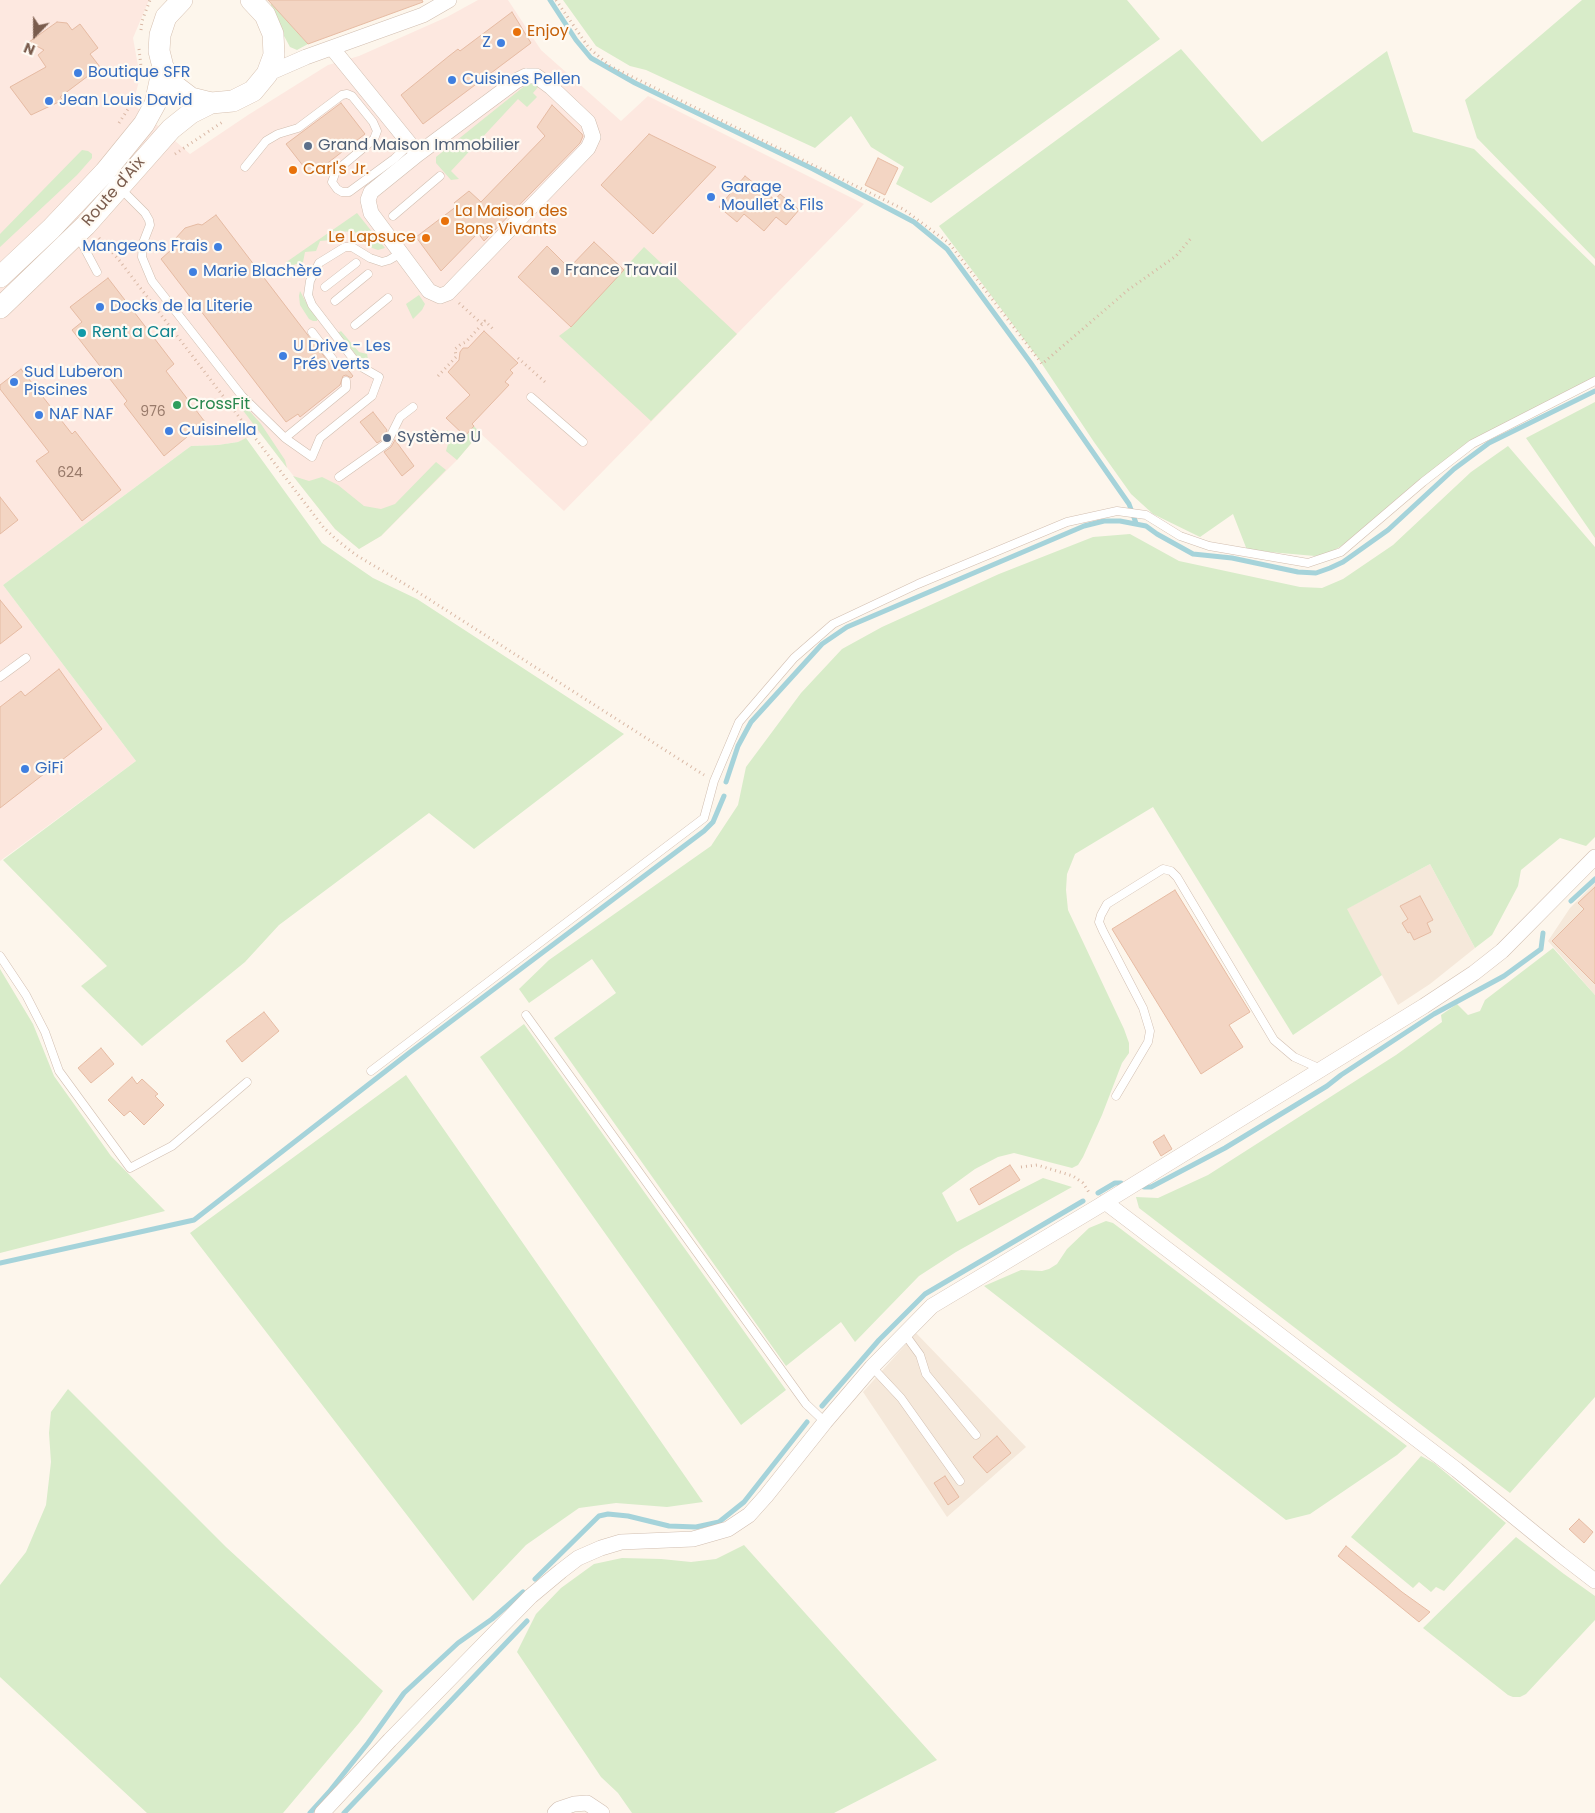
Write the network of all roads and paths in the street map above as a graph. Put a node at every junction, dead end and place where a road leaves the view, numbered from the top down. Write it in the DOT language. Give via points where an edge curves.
graph roads {
  1 [pos="182,0"];
  2 [pos="449,0"];
  3 [pos="556,0"];
  4 [pos="261,5"];
  5 [pos="332,48"];
  6 [pos="163,67"];
  7 [pos="267,74"];
  8 [pos="211,103"];
  9 [pos="228,119"];
  10 [pos="414,149"];
  11 [pos="168,160"];
  12 [pos="245,167"];
  13 [pos="440,176"];
  14 [pos="120,188"];
  15 [pos="82,196"];
  16 [pos="393,216"];
  17 [pos="39,228"];
  18 [pos="82,229"];
  19 [pos="1192,237"];
  20 [pos="401,253"];
  21 [pos="356,262"];
  22 [pos="97,272"];
  23 [pos="368,274"];
  24 [pos="0,277"];
  25 [pos="325,287"];
  26 [pos="448,293"];
  27 [pos="388,298"];
  28 [pos="335,301"];
  29 [pos="0,308"];
  30 [pos="482,324"];
  31 [pos="355,326"];
  32 [pos="493,329"];
  33 [pos="312,332"];
  34 [pos="518,358"];
  35 [pos="337,365"];
  36 [pos="438,376"];
  37 [pos="346,381"];
  38 [pos="1595,381"];
  39 [pos="545,382"];
  40 [pos="531,397"];
  41 [pos="413,407"];
  42 [pos="285,438"];
  43 [pos="583,442"];
  44 [pos="339,478"];
  45 [pos="26,658"];
  46 [pos="0,677"];
  47 [pos="714,781"];
  48 [pos="1595,857"];
  49 [pos="0,956"];
  50 [pos="526,1015"];
  51 [pos="1321,1069"];
  52 [pos="371,1071"];
  53 [pos="247,1082"];
  54 [pos="1116,1096"];
  55 [pos="1020,1167"];
  56 [pos="1102,1204"];
  57 [pos="904,1334"];
  58 [pos="872,1367"];
  59 [pos="825,1422"];
  60 [pos="976,1435"];
  61 [pos="960,1481"];
  62 [pos="1595,1581"];
  63 [pos="322,1813"];
  64 [pos="555,1813"];
  65 [pos="602,1813"];
  1 -- 6 [label="main road" via="166,17 160,35"];
  2 -- 5 [label="street" via="422,15"];
  3 -- 19 [label="path" via="589,48 610,66 903,210 949,243 1042,364 1128,290 1176,256"];
  4 -- 7 [label="main road" via="273,34 274,55"];
  5 -- 7 [label="street"];
  5 -- 10 [label="street"];
  6 -- 8 [label="main road" via="174,85 191,98"];
  6 -- 15 [label="main road, Route d'Aix" via="155,104 144,124"];
  7 -- 8 [label="main road" via="253,91 233,101"];
  8 -- 14 [label="main road, Route d'Aix" via="191,113 171,129"];
  9 -- 11 [label="path"];
  10 -- 12 [label="lane" via="394,159 349,192 337,189 332,182 336,171 374,139 377,131 352,96 347,94 298,128 266,141"];
  10 -- 20 [label="street" via="371,192 368,200 371,213"];
  10 -- 26 [label="street" via="526,76 536,76 551,87 588,122 594,137 588,148"];
  13 -- 16 [label="lane"];
  14 -- 18 [label="main road, Route d'Aix"];
  14 -- 42 [label="lane" via="149,220 142,257 152,281 242,396"];
  15 -- 17 [label="lane"];
  15 -- 24 [label="main road, Route d'Aix"];
  18 -- 22 [label="lane"];
  18 -- 29 [label="main road, Route d'Aix"];
  18 -- 47 [label="path" via="118,260 324,528 338,541"];
  20 -- 26 [label="street" via="429,291 440,296"];
  20 -- 42 [label="lane" via="382,262 352,246 319,263 310,280 308,295 312,305 358,365 379,377 372,396 320,438 312,458"];
  21 -- 25 [label="lane"];
  23 -- 28 [label="lane"];
  26 -- 30 [label="path"];
  27 -- 31 [label="lane"];
  30 -- 32 [label="path" via="485,321"];
  30 -- 36 [label="path" via="455,349 456,357"];
  33 -- 35 [label="lane"];
  34 -- 39 [label="path"];
  37 -- 42 [label="lane" via="346,388"];
  38 -- 47 [label="lane" via="1472,444 1341,552 1308,563 1208,546 1180,536 1146,515 1117,511 1067,522 918,584 833,624 794,658 739,722"];
  40 -- 43 [label="lane"];
  41 -- 44 [label="lane" via="400,417 387,443"];
  45 -- 46 [label="lane"];
  47 -- 52 [label="lane" via="704,818"];
  48 -- 51 [label="street" via="1502,951 1474,973"];
  49 -- 53 [label="lane" via="26,995 45,1032 59,1071 130,1168 172,1146"];
  50 -- 59 [label="lane" via="801,1396"];
  51 -- 54 [label="lane" via="1294,1058 1274,1040 1177,877 1163,869 1107,904 1100,915 1102,931 1144,1008 1150,1031 1148,1042"];
  51 -- 56 [label="street"];
  55 -- 56 [label="path" via="1038,1165 1072,1176"];
  56 -- 57 [label="street" via="932,1306"];
  56 -- 62 [label="street" via="1458,1470"];
  57 -- 58 [label="street"];
  57 -- 60 [label="lane" via="920,1355 926,1374"];
  58 -- 59 [label="street"];
  58 -- 61 [label="lane" via="901,1398"];
  59 -- 63 [label="street" via="749,1515 728,1529 693,1539 614,1544 578,1558 561,1571 530,1596"];
  64 -- 65 [label="street" via="574,1804 587,1803"];
}
